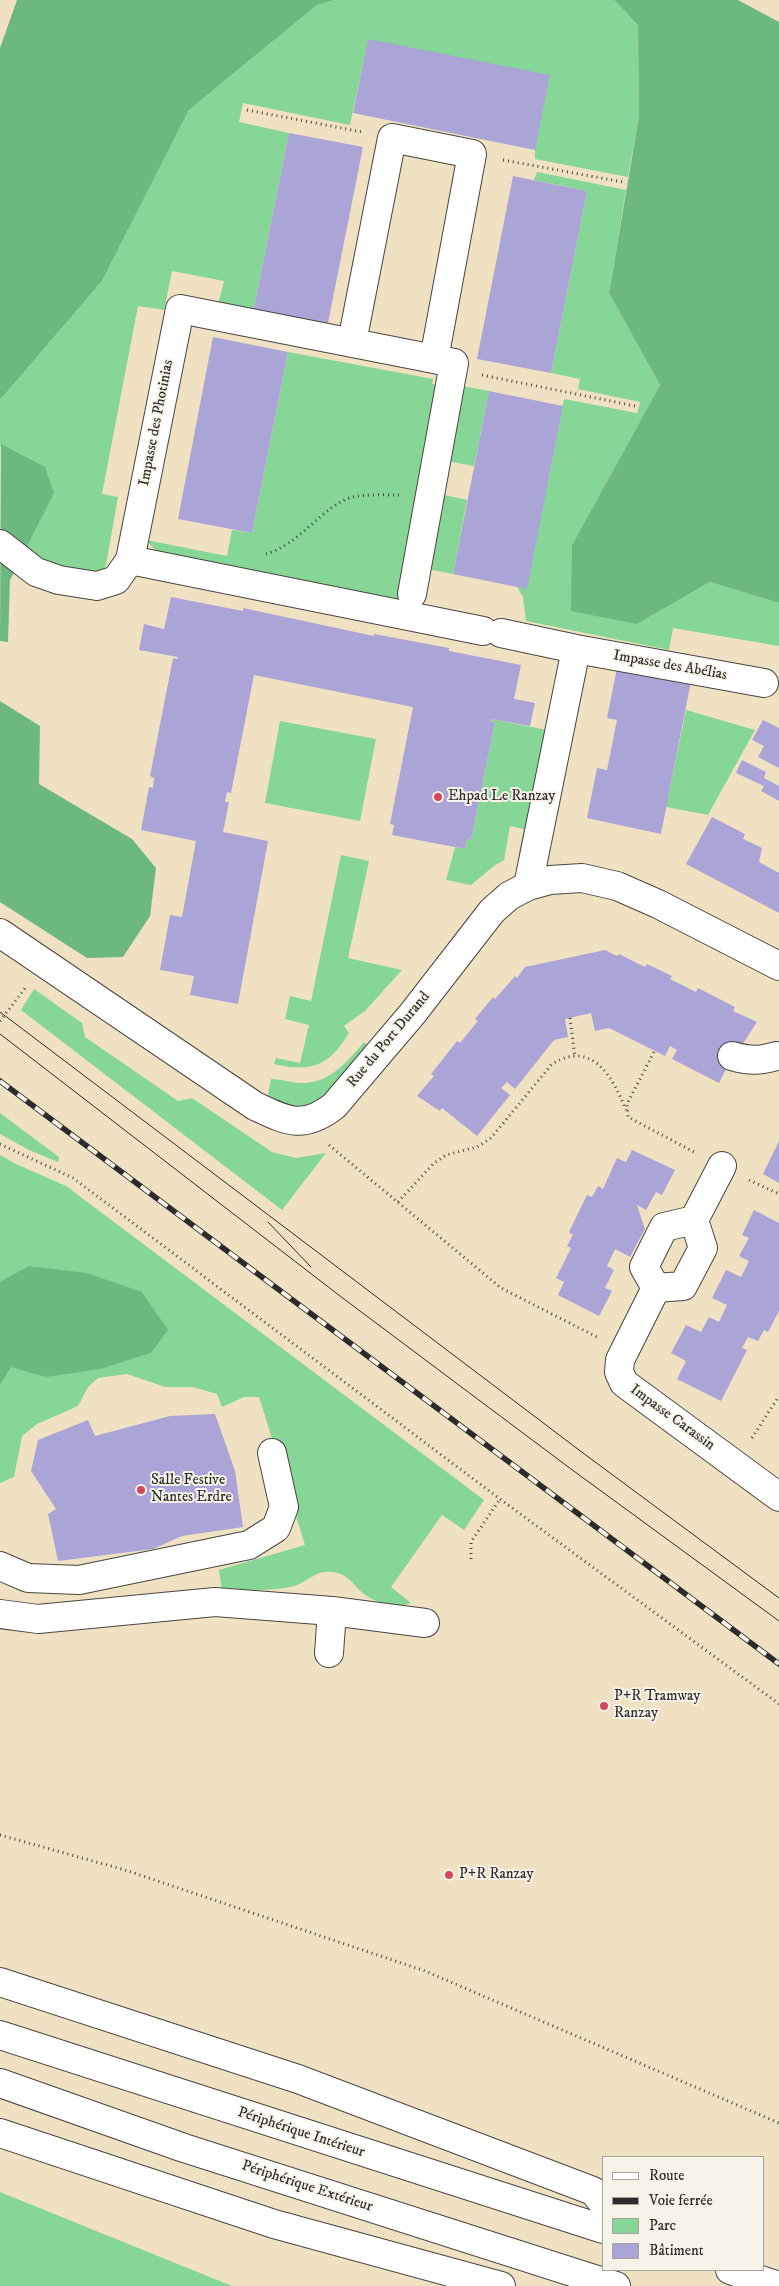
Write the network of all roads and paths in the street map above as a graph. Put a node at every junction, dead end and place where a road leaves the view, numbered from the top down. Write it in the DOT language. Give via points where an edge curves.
graph roads {
  1 [pos="247,110"];
  2 [pos="392,138"];
  3 [pos="472,154"];
  4 [pos="623,182"];
  5 [pos="352,342"];
  6 [pos="443,364"];
  7 [pos="635,406"];
  8 [pos="430,495"];
  9 [pos="0,544"];
  10 [pos="258,556"];
  11 [pos="130,560"];
  12 [pos="412,594"];
  13 [pos="576,648"];
  14 [pos="764,683"];
  15 [pos="528,886"];
  16 [pos="0,933"];
  17 [pos="779,966"];
  18 [pos="30,981"];
  19 [pos="570,1018"];
  20 [pos="0,1021"];
  21 [pos="654,1052"];
  22 [pos="732,1056"];
  23 [pos="575,1057"];
  24 [pos="778,1062"];
  25 [pos="626,1110"];
  26 [pos="0,1144"];
  27 [pos="329,1145"];
  28 [pos="722,1166"];
  29 [pos="779,1194"];
  30 [pos="398,1202"];
  31 [pos="694,1220"];
  32 [pos="656,1288"];
  33 [pos="624,1351"];
  34 [pos="779,1396"];
  35 [pos="272,1453"];
  36 [pos="735,1464"];
  37 [pos="779,1497"];
  38 [pos="500,1498"];
  39 [pos="471,1558"];
  40 [pos="0,1566"];
  41 [pos="332,1611"];
  42 [pos="0,1614"];
  43 [pos="425,1623"];
  44 [pos="329,1653"];
  45 [pos="779,1704"];
  46 [pos="0,1835"];
  47 [pos="0,1982"];
  48 [pos="0,2035"];
  49 [pos="0,2083"];
  50 [pos="779,2123"];
  51 [pos="0,2133"];
  52 [pos="602,2202"];
  53 [pos="602,2229"];
  54 [pos="733,2271"];
  55 [pos="501,2286"];
  56 [pos="616,2286"];
  57 [pos="779,2286"];
  1 -- 2 [label="path"];
  2 -- 3 [label="main road"];
  2 -- 5 [label="main road"];
  3 -- 4 [label="path"];
  3 -- 6 [label="main road"];
  5 -- 6 [label="main road, Impasse des Photinias"];
  5 -- 11 [label="main road, Impasse des Photinias" via="180,309"];
  6 -- 7 [label="path"];
  6 -- 8 [label="main road"];
  8 -- 10 [label="path" via="352,498 333,507 298,538 276,551"];
  8 -- 12 [label="main road"];
  9 -- 11 [label="main road, Impasse des Photinias" via="36,572 59,580 97,586 116,580"];
  11 -- 13 [label="main road, Impasse des Abélias"];
  13 -- 14 [label="main road, Impasse des Abélias"];
  13 -- 15 [label="main road"];
  15 -- 16 [label="main road, Rue du Port Durand" via="492,911 334,1106 322,1115 300,1121 286,1121 255,1106"];
  15 -- 17 [label="main road, Rue du Port Durand" via="550,880 582,878 617,886"];
  18 -- 20 [label="path"];
  19 -- 23 [label="path"];
  21 -- 25 [label="path"];
  22 -- 24 [label="main road"];
  23 -- 25 [label="path" via="603,1067 615,1084"];
  23 -- 30 [label="path" via="552,1064 491,1138 476,1147 446,1155 433,1164"];
  25 -- 28 [label="path" via="632,1120"];
  26 -- 38 [label="path" via="72,1178"];
  27 -- 30 [label="path"];
  28 -- 29 [label="path"];
  28 -- 31 [label="main road"];
  30 -- 33 [label="path" via="505,1291"];
  31 -- 32 [label="main road" via="703,1248 683,1286"];
  31 -- 32 [label="main road" via="664,1226 644,1267"];
  32 -- 33 [label="main road, Impasse Carassin"];
  33 -- 36 [label="main road, Impasse Carassin" via="619,1372 624,1383"];
  34 -- 36 [label="path"];
  35 -- 40 [label="main road" via="284,1507 276,1528 249,1545 79,1580 28,1578"];
  36 -- 37 [label="main road, Impasse Carassin"];
  38 -- 39 [label="path" via="471,1542"];
  38 -- 45 [label="path"];
  41 -- 42 [label="main road" via="215,1602 38,1619"];
  41 -- 43 [label="main road"];
  41 -- 44 [label="main road"];
  46 -- 50 [label="path" via="126,1870 426,1971"];
  47 -- 52 [label="main road" via="298,2079 593,2191"];
  48 -- 53 [label="main road, Périphérique Intérieur"];
  49 -- 56 [label="main road, Périphérique Extérieur" via="184,2148"];
  51 -- 55 [label="main road" via="274,2224"];
  54 -- 57 [label="main road"];
}
